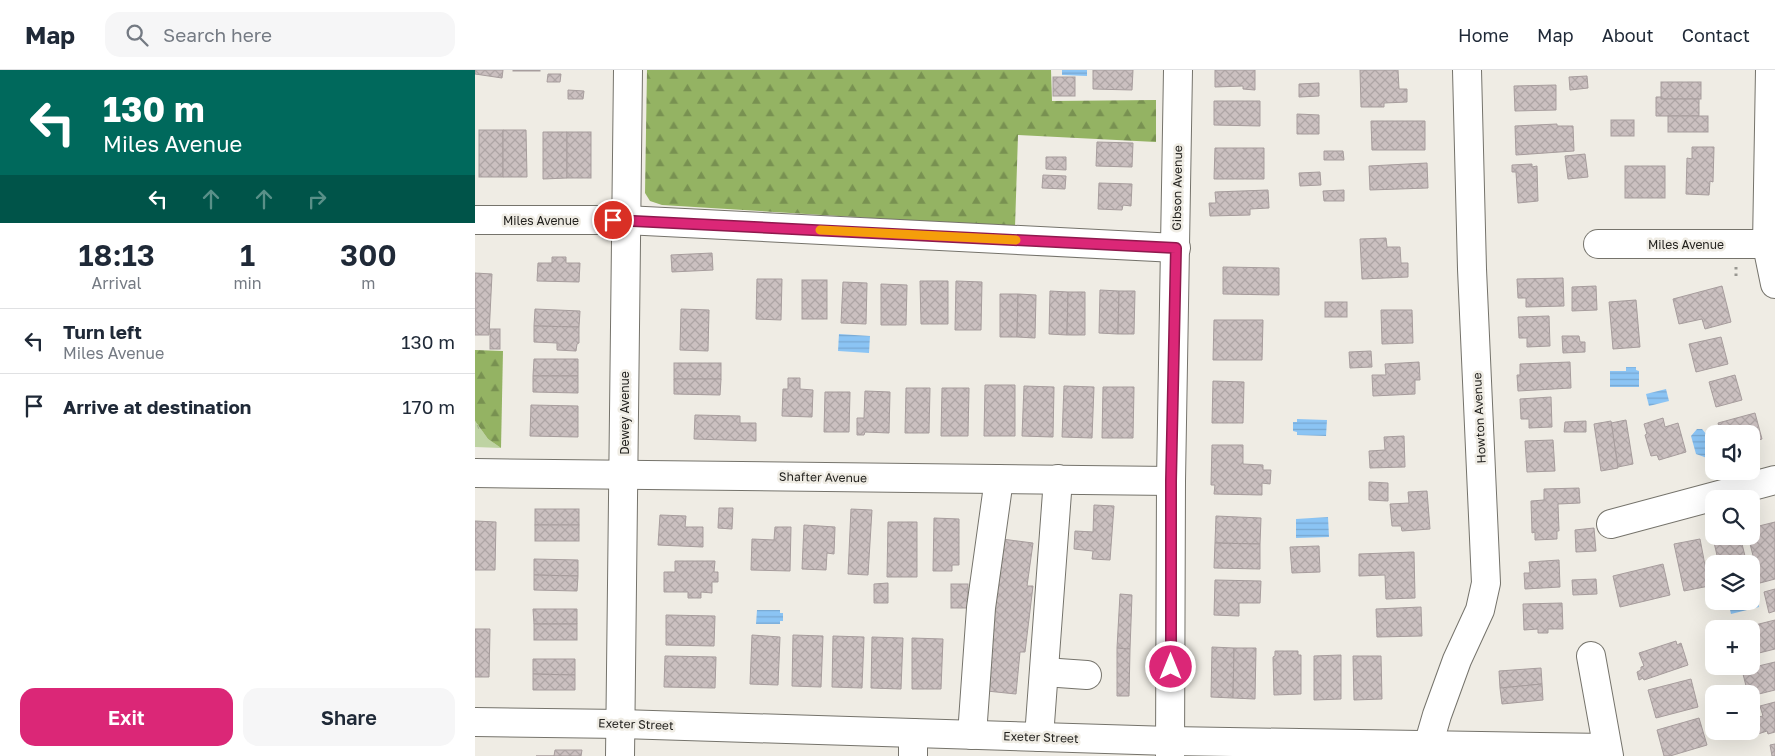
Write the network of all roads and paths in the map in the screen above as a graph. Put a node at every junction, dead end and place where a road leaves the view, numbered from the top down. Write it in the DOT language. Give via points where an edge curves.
graph roads {
  1 [pos="628,70"];
  2 [pos="1178,70"];
  3 [pos="1467,70"];
  4 [pos="1770,70"];
  5 [pos="475,220"];
  6 [pos="625,220"];
  7 [pos="1598,244"];
  8 [pos="1771,245"];
  9 [pos="1176,248"];
  10 [pos="1775,284"];
  11 [pos="475,473"];
  12 [pos="624,475"];
  13 [pos="999,479"];
  14 [pos="1058,480"];
  15 [pos="1775,480"];
  16 [pos="1171,481"];
  17 [pos="1611,524"];
  18 [pos="1591,656"];
  19 [pos="1044,672"];
  20 [pos="1087,675"];
  21 [pos="475,722"];
  22 [pos="621,724"];
  23 [pos="972,735"];
  24 [pos="1039,737"];
  25 [pos="913,745"];
  26 [pos="1170,749"];
  27 [pos="1428,751"];
  28 [pos="1608,752"];
  29 [pos="620,756"];
  1 -- 6 [label="street, Dewey Avenue"];
  2 -- 9 [label="street, Gibson Avenue"];
  3 -- 27 [label="street, Howton Avenue" via="1486,583 1481,610 1457,660"];
  4 -- 8 [label="street"];
  5 -- 6 [label="street, Miles Avenue"];
  6 -- 9 [label="street, Miles Avenue"];
  6 -- 12 [label="street, Dewey Avenue"];
  7 -- 8 [label="street, Miles Avenue"];
  8 -- 10 [label="street"];
  9 -- 16 [label="street, Gibson Avenue"];
  11 -- 12 [label="street, Shafter Avenue"];
  12 -- 13 [label="street, Shafter Avenue"];
  12 -- 22 [label="street, Dewey Avenue"];
  13 -- 14 [label="street, Shafter Avenue"];
  13 -- 23 [label="street" via="981,608"];
  14 -- 16 [label="street, Shafter Avenue"];
  14 -- 19 [label="street"];
  15 -- 17 [label="street"];
  16 -- 26 [label="street, Gibson Avenue"];
  18 -- 28 [label="street"];
  19 -- 20 [label="street"];
  19 -- 24 [label="street"];
  21 -- 22 [label="street, Exeter Street"];
  22 -- 25 [label="street, Exeter Street"];
  22 -- 29 [label="street, Dewey Avenue"];
  23 -- 24 [label="street, Exeter Street"];
  23 -- 25 [label="street, Exeter Street"];
  24 -- 26 [label="street, Exeter Street"];
  26 -- 27 [label="street, Exeter Street"];
  27 -- 28 [label="street, Exeter Street"];
}
